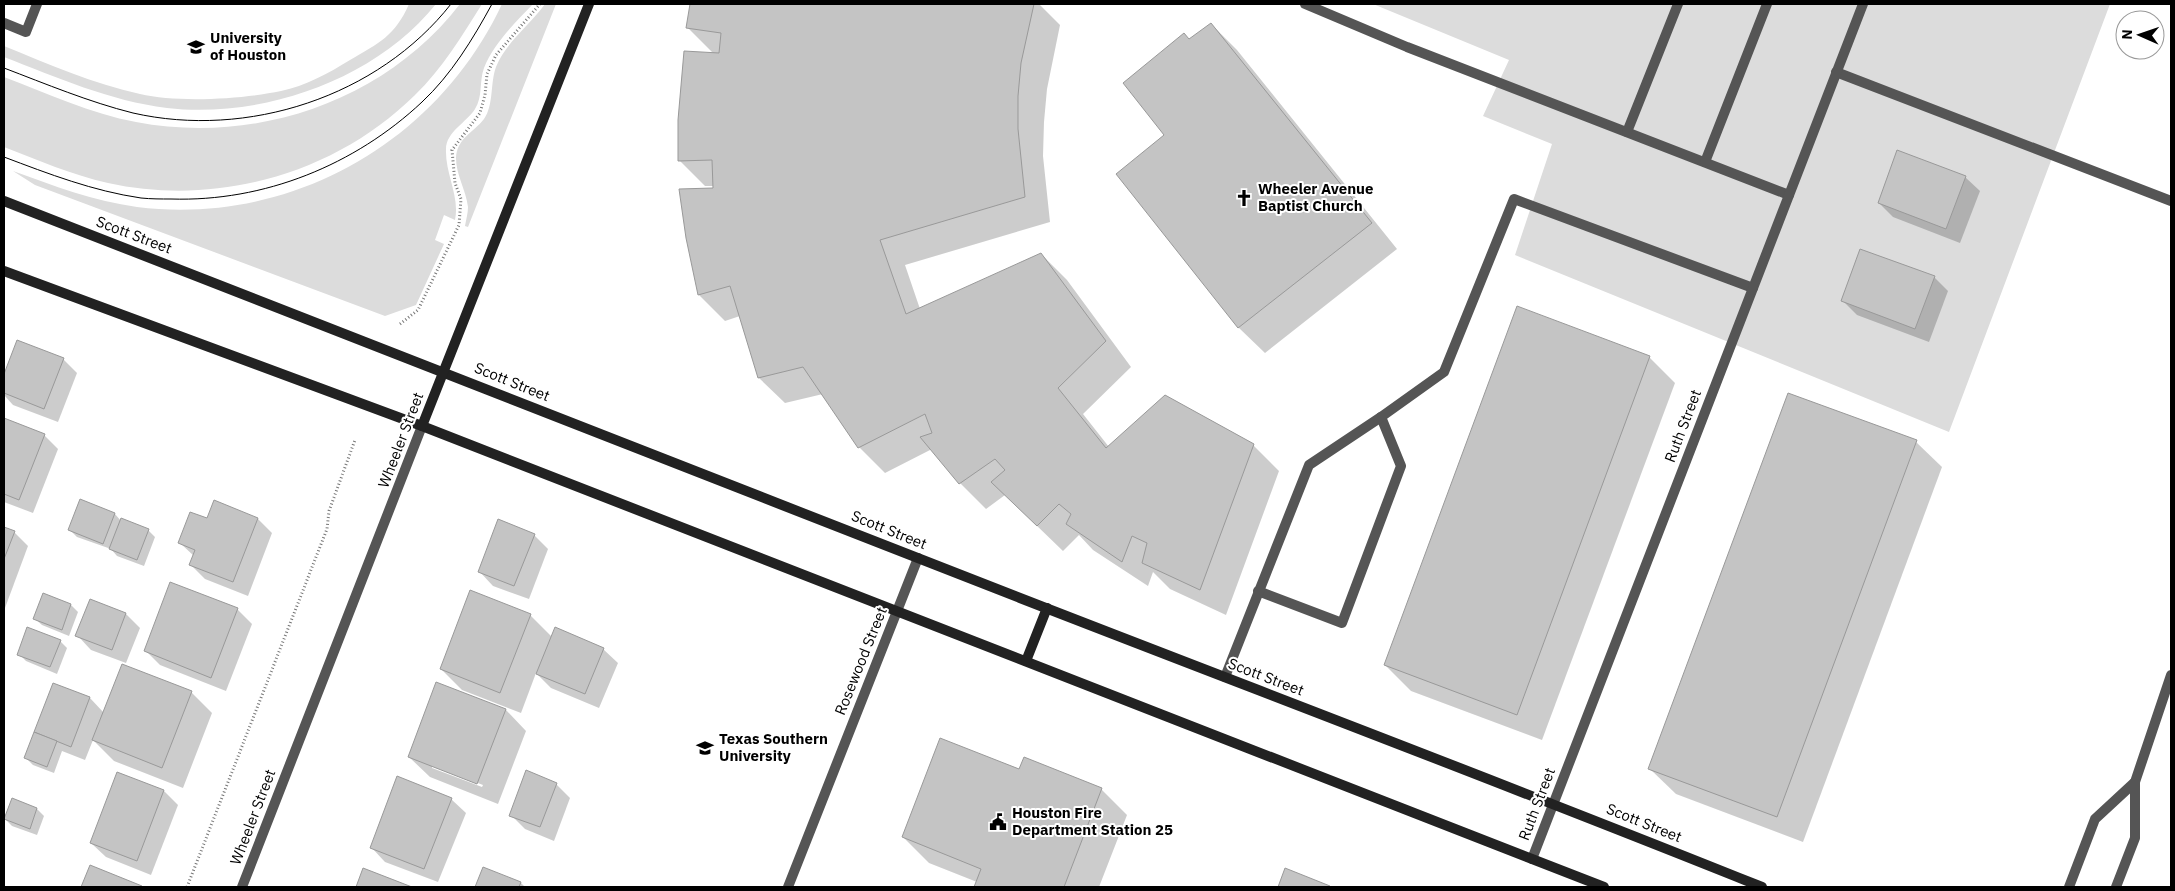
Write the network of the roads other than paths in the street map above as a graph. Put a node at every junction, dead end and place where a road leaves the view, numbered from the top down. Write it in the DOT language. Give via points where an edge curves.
graph roads {
  1 [pos="37,4"];
  2 [pos="589,4"];
  3 [pos="1305,4"];
  4 [pos="1678,4"];
  5 [pos="1767,4"];
  6 [pos="1863,4"];
  7 [pos="4,22"];
  8 [pos="1836,72"];
  9 [pos="1627,132"];
  10 [pos="1705,162"];
  11 [pos="1789,195"];
  12 [pos="2171,200"];
  13 [pos="4,201"];
  14 [pos="4,271"];
  15 [pos="1753,288"];
  16 [pos="444,371"];
  17 [pos="1381,417"];
  18 [pos="422,426"];
  19 [pos="918,558"];
  20 [pos="1258,591"];
  21 [pos="1046,608"];
  22 [pos="897,611"];
  23 [pos="1026,661"];
  24 [pos="2171,675"];
  25 [pos="1225,677"];
  26 [pos="2134,782"];
  27 [pos="1553,803"];
  28 [pos="1532,859"];
  29 [pos="242,887"];
  30 [pos="788,887"];
  31 [pos="1604,887"];
  32 [pos="1762,887"];
  33 [pos="2069,887"];
  34 [pos="2116,887"];
  1 -- 7 [label="street" via="26,32"];
  2 -- 16 [label="main road, Wheeler Street"];
  3 -- 9 [label="street"];
  4 -- 9 [label="street"];
  5 -- 10 [label="street"];
  6 -- 8 [label="street, Ruth Street"];
  8 -- 11 [label="street, Ruth Street"];
  8 -- 12 [label="street"];
  9 -- 10 [label="street"];
  10 -- 11 [label="street"];
  11 -- 15 [label="street, Ruth Street"];
  13 -- 16 [label="main road, Scott Street"];
  14 -- 18 [label="main road"];
  15 -- 17 [label="street" via="1514,199 1444,372"];
  15 -- 27 [label="street, Ruth Street"];
  16 -- 18 [label="main road, Wheeler Street"];
  16 -- 19 [label="main road, Scott Street"];
  17 -- 20 [label="street" via="1309,465"];
  17 -- 20 [label="street" via="1401,466 1342,623"];
  18 -- 22 [label="main road"];
  18 -- 29 [label="street, Wheeler Street"];
  19 -- 21 [label="main road, Scott Street"];
  19 -- 22 [label="street, Rosewood Street"];
  20 -- 25 [label="street"];
  21 -- 23 [label="main road"];
  21 -- 25 [label="main road, Scott Street"];
  22 -- 23 [label="main road"];
  22 -- 30 [label="street, Rosewood Street"];
  23 -- 28 [label="main road"];
  24 -- 26 [label="street"];
  25 -- 27 [label="main road, Scott Street"];
  26 -- 33 [label="street" via="2095,819"];
  26 -- 34 [label="street" via="2135,838"];
  27 -- 28 [label="street, Ruth Street"];
  27 -- 32 [label="main road, Scott Street"];
  28 -- 31 [label="main road"];
}
